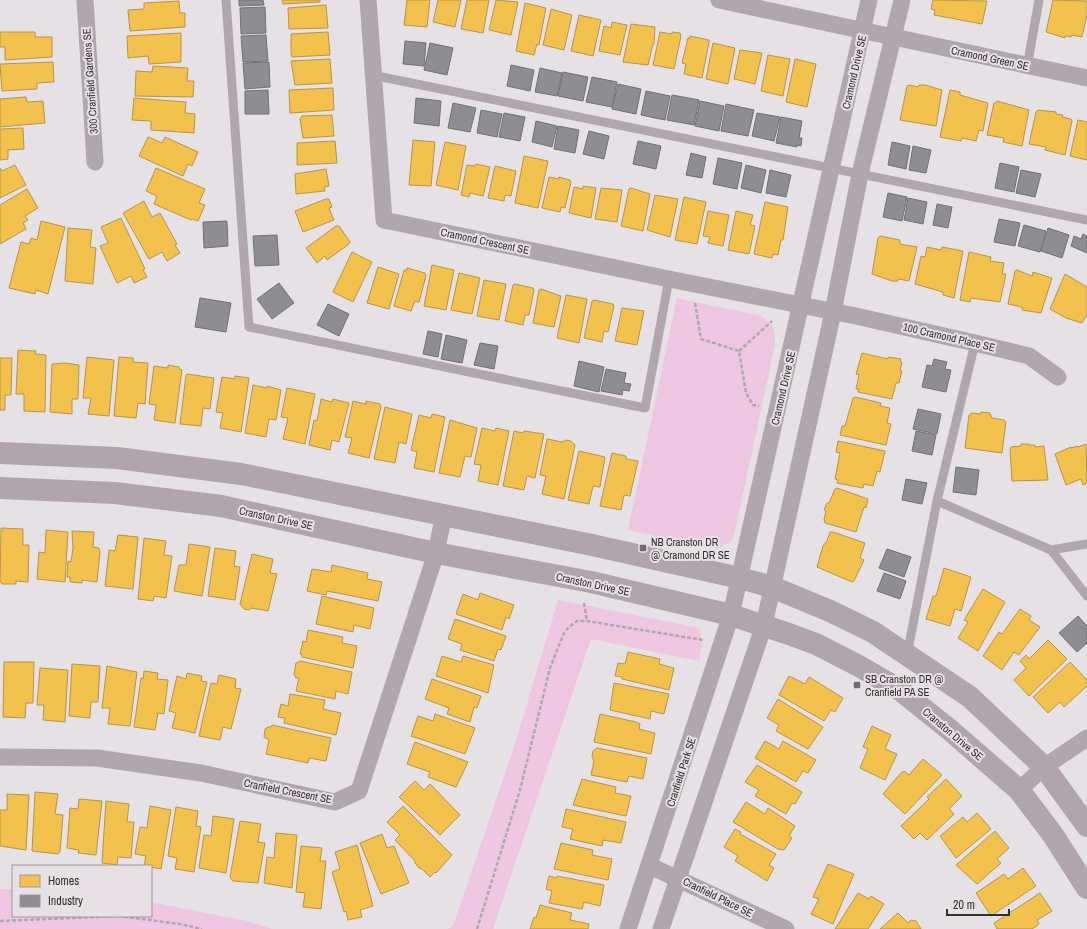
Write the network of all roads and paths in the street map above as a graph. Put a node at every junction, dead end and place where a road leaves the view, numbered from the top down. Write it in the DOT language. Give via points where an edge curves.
graph roads {
  1 [pos="85,0"];
  2 [pos="226,0"];
  3 [pos="368,0"];
  4 [pos="869,0"];
  5 [pos="902,0"];
  6 [pos="1039,0"];
  7 [pos="728,1"];
  8 [pos="862,30"];
  9 [pos="894,37"];
  10 [pos="1027,67"];
  11 [pos="372,75"];
  12 [pos="1087,78"];
  13 [pos="95,162"];
  14 [pos="832,168"];
  15 [pos="860,174"];
  16 [pos="1087,220"];
  17 [pos="669,279"];
  18 [pos="695,298"];
  19 [pos="802,305"];
  20 [pos="834,312"];
  21 [pos="772,321"];
  22 [pos="975,343"];
  23 [pos="739,351"];
  24 [pos="1058,377"];
  25 [pos="778,410"];
  26 [pos="0,453"];
  27 [pos="0,488"];
  28 [pos="937,501"];
  29 [pos="444,514"];
  30 [pos="1087,544"];
  31 [pos="1051,550"];
  32 [pos="436,553"];
  33 [pos="740,578"];
  34 [pos="772,587"];
  35 [pos="1087,596"];
  36 [pos="584,604"];
  37 [pos="731,615"];
  38 [pos="587,621"];
  39 [pos="764,625"];
  40 [pos="703,640"];
  41 [pos="908,655"];
  42 [pos="1087,738"];
  43 [pos="0,757"];
  44 [pos="1044,767"];
  45 [pos="1019,790"];
  46 [pos="1087,826"];
  47 [pos="650,866"];
  48 [pos="678,877"];
  49 [pos="1087,888"];
  50 [pos="94,917"];
  51 [pos="126,917"];
  52 [pos="0,921"];
  53 [pos="202,929"];
  54 [pos="477,929"];
  55 [pos="628,929"];
  56 [pos="661,929"];
  57 [pos="786,929"];
  1 -- 13 [label="street, 300 Cranfield Gardens SE"];
  2 -- 17 [label="lane" via="249,326 645,408"];
  3 -- 11 [label="street, Cramond Crescent SE"];
  4 -- 8 [label="street"];
  5 -- 9 [label="street"];
  6 -- 10 [label="lane"];
  7 -- 8 [label="street"];
  8 -- 9 [label="street, Cramond Drive SE"];
  8 -- 14 [label="street, Cramond Drive SE"];
  9 -- 10 [label="street, Cramond Green SE"];
  9 -- 15 [label="street"];
  10 -- 12 [label="street, Cramond Green SE"];
  11 -- 14 [label="lane"];
  11 -- 17 [label="street, Cramond Crescent SE" via="384,220"];
  14 -- 15 [label="lane"];
  14 -- 19 [label="street, Cramond Drive SE"];
  15 -- 16 [label="lane"];
  15 -- 20 [label="street"];
  17 -- 19 [label="street, Cramond Crescent SE"];
  18 -- 23 [label="path" via="702,339"];
  19 -- 20 [label="street, 100 Cramond Place SE"];
  19 -- 25 [label="street, Cramond Drive SE"];
  20 -- 22 [label="street, 100 Cramond Place SE"];
  20 -- 34 [label="street"];
  21 -- 23 [label="path"];
  22 -- 24 [label="street, 100 Cramond Place SE" via="1029,356"];
  22 -- 28 [label="lane"];
  23 -- 25 [label="path" via="746,393 752,405"];
  25 -- 33 [label="street, Cramond Drive SE"];
  26 -- 29 [label="street" via="117,458 241,474"];
  27 -- 32 [label="street, Cranston Drive SE" via="115,493 221,506"];
  28 -- 31 [label="lane"];
  28 -- 41 [label="lane"];
  29 -- 32 [label="street, Cranfield Crescent SE"];
  29 -- 33 [label="street"];
  30 -- 31 [label="lane"];
  31 -- 35 [label="lane"];
  32 -- 37 [label="street, Cranston Drive SE" via="592,582"];
  32 -- 43 [label="street, Cranfield Crescent SE" via="359,791 335,802 201,773 97,758"];
  33 -- 34 [label="street"];
  33 -- 37 [label="street, Cramond Drive SE"];
  34 -- 39 [label="street"];
  34 -- 41 [label="street" via="874,632"];
  36 -- 38 [label="path"];
  37 -- 39 [label="street, Cranston Drive SE"];
  37 -- 47 [label="street, Cranfield Park SE"];
  38 -- 40 [label="path"];
  38 -- 54 [label="path" via="577,621 566,630 550,668 518,797"];
  39 -- 45 [label="street, Cranston Drive SE" via="816,644 900,690"];
  39 -- 48 [label="street"];
  41 -- 44 [label="street" via="970,697"];
  42 -- 44 [label="street"];
  44 -- 45 [label="street"];
  44 -- 46 [label="street"];
  45 -- 49 [label="street, Cranston Drive SE" via="1053,835"];
  47 -- 48 [label="street, Cranfield Place SE"];
  47 -- 55 [label="street, Cranfield Park SE"];
  48 -- 56 [label="street"];
  48 -- 57 [label="street, Cranfield Place SE"];
  50 -- 52 [label="path"];
  51 -- 53 [label="path"];
}
